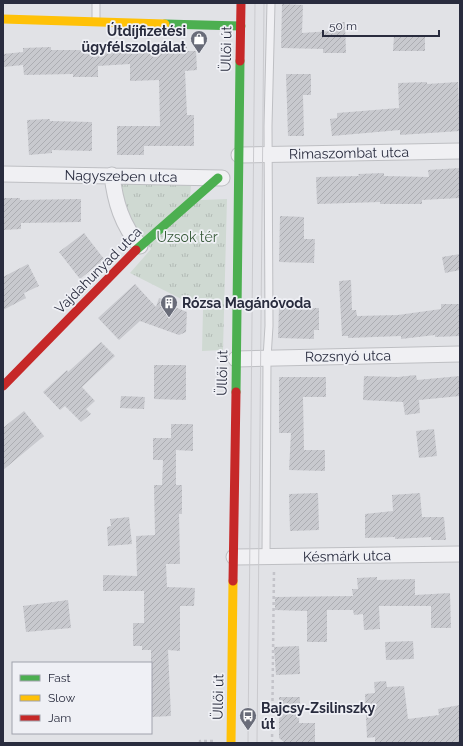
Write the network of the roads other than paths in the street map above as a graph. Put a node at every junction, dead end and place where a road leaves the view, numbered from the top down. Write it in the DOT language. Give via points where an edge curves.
graph roads {
  1 [pos="96,3"];
  2 [pos="241,3"];
  3 [pos="271,3"];
  4 [pos="3,19"];
  5 [pos="96,20"];
  6 [pos="241,26"];
  7 [pos="460,150"];
  8 [pos="269,154"];
  9 [pos="239,155"];
  10 [pos="3,174"];
  11 [pos="112,175"];
  12 [pos="218,178"];
  13 [pos="239,178"];
  14 [pos="140,246"];
  15 [pos="460,354"];
  16 [pos="267,358"];
  17 [pos="236,359"];
  18 [pos="3,386"];
  19 [pos="460,554"];
  20 [pos="234,557"];
  21 [pos="270,557"];
  22 [pos="231,743"];
  1 -- 5 [label="lane"];
  2 -- 6 [label="main road, Üllői út"];
  3 -- 8 [label="lane"];
  4 -- 5 [label="main road"];
  5 -- 6 [label="main road"];
  6 -- 9 [label="main road, Üllői út"];
  7 -- 8 [label="street, Rimaszombat utca"];
  8 -- 9 [label="street, Rimaszombat utca"];
  8 -- 16 [label="lane"];
  9 -- 13 [label="main road, Üllői út"];
  10 -- 11 [label="street, Nagyszeben utca"];
  11 -- 12 [label="street, Nagyszeben utca"];
  11 -- 14 [label="street" via="114,195 121,217 129,233"];
  12 -- 13 [label="street, Nagyszeben utca"];
  12 -- 14 [label="main road, Vajdahunyad utca"];
  13 -- 17 [label="main road, Üllői út"];
  14 -- 18 [label="main road, Vajdahunyad utca"];
  15 -- 16 [label="street, Rozsnyó utca"];
  16 -- 17 [label="street, Rozsnyó utca"];
  16 -- 21 [label="lane"];
  17 -- 20 [label="main road, Üllői út"];
  19 -- 21 [label="street, Késmárk utca"];
  20 -- 21 [label="street, Késmárk utca"];
  20 -- 22 [label="main road, Üllői út"];
}
